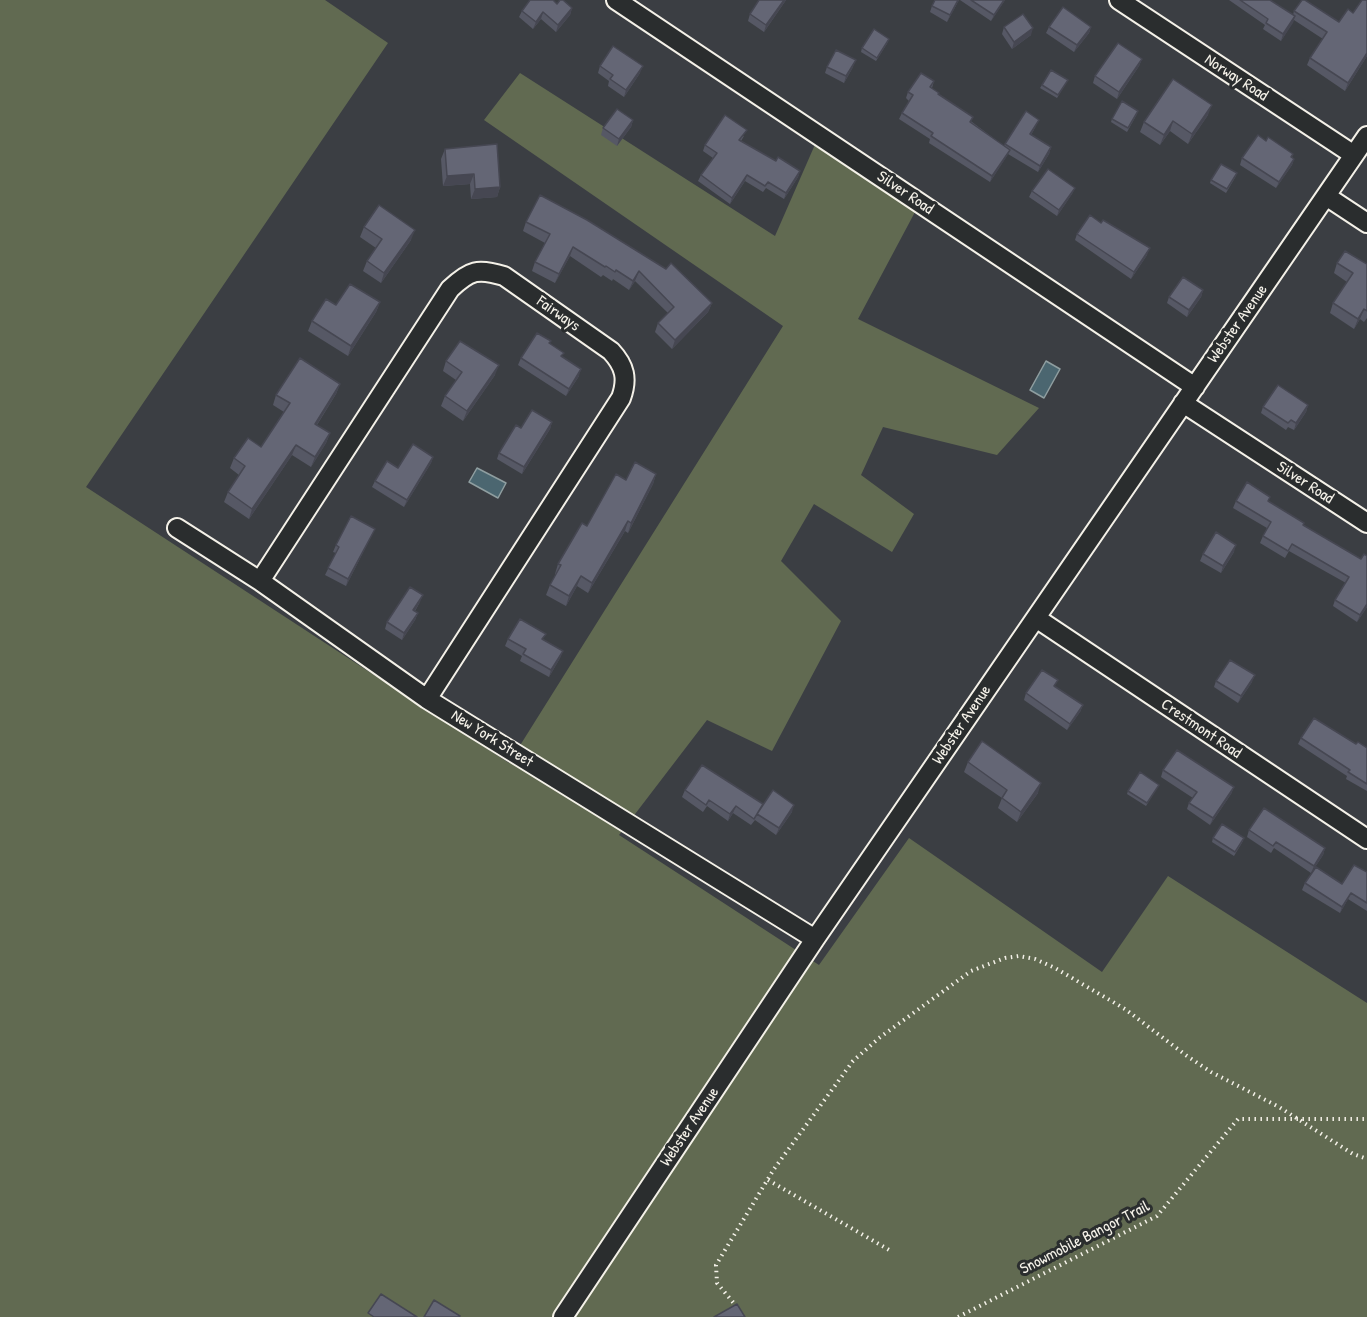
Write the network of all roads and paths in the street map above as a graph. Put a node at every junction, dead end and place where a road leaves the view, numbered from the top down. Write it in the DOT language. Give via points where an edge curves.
graph roads {
  1 [pos="616,0"];
  2 [pos="1119,0"];
  3 [pos="1367,136"];
  4 [pos="1354,155"];
  5 [pos="1326,196"];
  6 [pos="1367,223"];
  7 [pos="1195,387"];
  8 [pos="1183,403"];
  9 [pos="1367,523"];
  10 [pos="177,528"];
  11 [pos="260,581"];
  12 [pos="1036,618"];
  13 [pos="427,699"];
  14 [pos="1367,839"];
  15 [pos="815,939"];
  16 [pos="1299,1119"];
  17 [pos="1367,1119"];
  18 [pos="1367,1159"];
  19 [pos="768,1180"];
  20 [pos="891,1251"];
  21 [pos="738,1308"];
  22 [pos="563,1317"];
  23 [pos="958,1317"];
  1 -- 7 [label="street, Silver Road"];
  2 -- 4 [label="street, Norway Road"];
  3 -- 4 [label="street, Webster Avenue"];
  4 -- 5 [label="street, Webster Avenue"];
  5 -- 6 [label="street"];
  5 -- 7 [label="street, Webster Avenue"];
  7 -- 8 [label="street, Webster Avenue"];
  8 -- 9 [label="street, Silver Road"];
  8 -- 12 [label="street, Webster Avenue"];
  10 -- 11 [label="street, New York Street"];
  11 -- 13 [label="street, New York Street"];
  11 -- 13 [label="street, Fairways" via="450,289 462,278 475,271 504,276 611,351 625,373 621,398"];
  12 -- 14 [label="street, Crestmont Road"];
  12 -- 15 [label="street, Webster Avenue"];
  13 -- 15 [label="street, New York Street"];
  15 -- 22 [label="street, Webster Avenue"];
  16 -- 17 [label="path, Snowmobile Bangor Trail"];
  16 -- 18 [label="path"];
  16 -- 19 [label="path" via="1211,1072 1125,1010 1055,968 1019,956 971,971 863,1050 824,1098"];
  16 -- 23 [label="path, Snowmobile Bangor Trail" via="1238,1119 1157,1216"];
  19 -- 20 [label="path"];
  19 -- 21 [label="path" via="716,1265 717,1283"];
}
